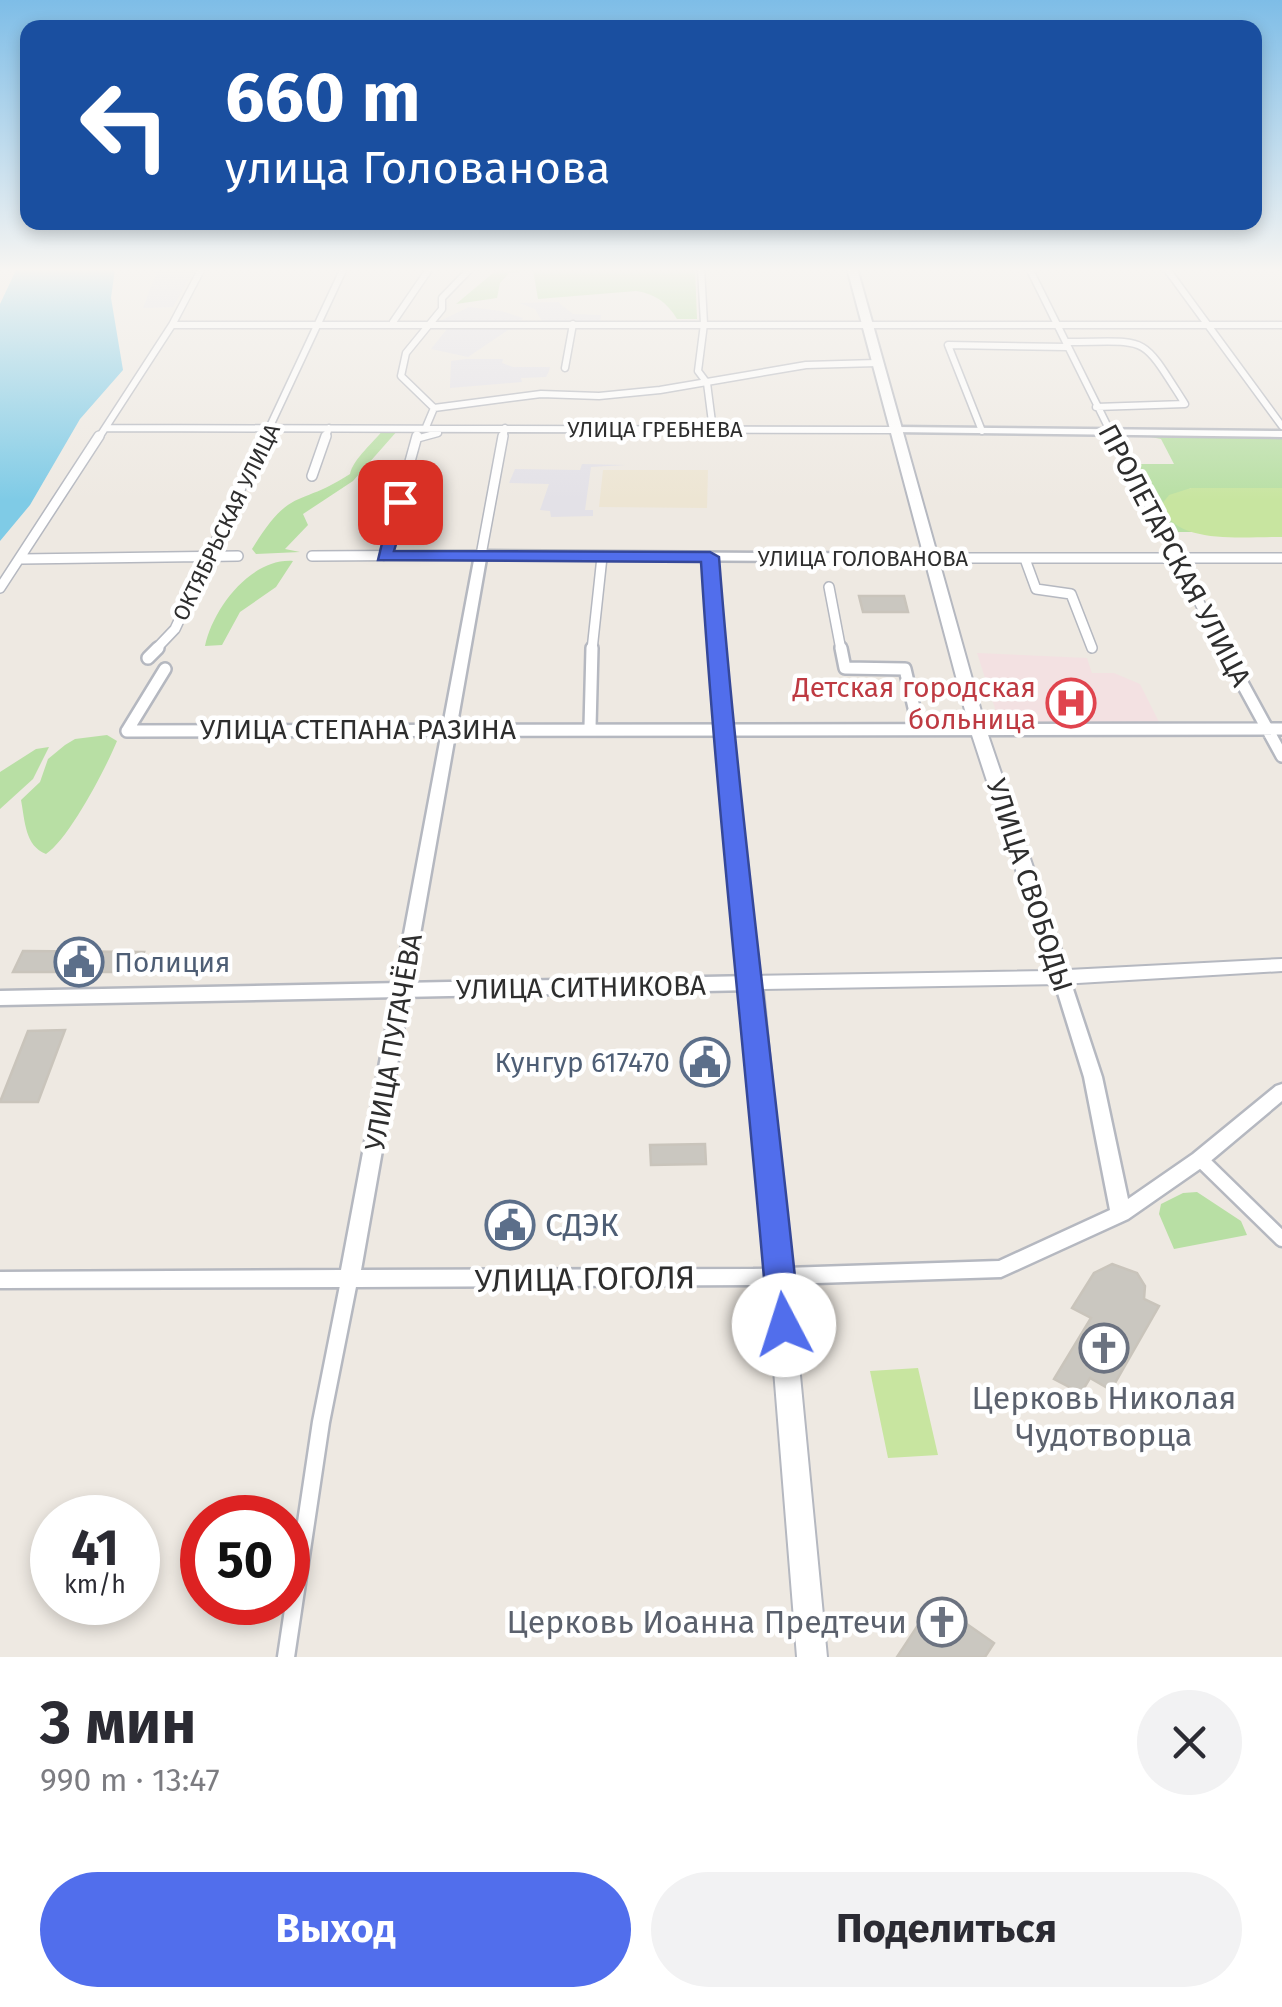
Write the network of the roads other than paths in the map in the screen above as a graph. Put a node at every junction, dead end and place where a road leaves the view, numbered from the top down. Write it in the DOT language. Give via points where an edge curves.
graph roads {
  1 [pos="158,345"];
  2 [pos="311,345"];
  3 [pos="412,345"];
  4 [pos="569,345"];
  5 [pos="701,345"];
  6 [pos="872,345"];
  7 [pos="948,345"];
  8 [pos="1067,345"];
  9 [pos="1145,345"];
  10 [pos="1218,345"];
  11 [pos="877,363"];
  12 [pos="564,368"];
  13 [pos="707,382"];
  14 [pos="1096,407"];
  15 [pos="434,408"];
  16 [pos="426,427"];
  17 [pos="106,428"];
  18 [pos="329,428"];
  19 [pos="450,428"];
  20 [pos="505,428"];
  21 [pos="271,429"];
  22 [pos="713,430"];
  23 [pos="896,430"];
  24 [pos="1282,430"];
  25 [pos="982,431"];
  26 [pos="1114,433"];
  27 [pos="312,476"];
  28 [pos="481,555"];
  29 [pos="211,556"];
  30 [pos="238,556"];
  31 [pos="312,556"];
  32 [pos="384,556"];
  33 [pos="602,557"];
  34 [pos="710,557"];
  35 [pos="930,558"];
  36 [pos="1282,558"];
  37 [pos="21,559"];
  38 [pos="1025,560"];
  39 [pos="1174,560"];
  40 [pos="829,587"];
  41 [pos="0,588"];
  42 [pos="1092,648"];
  43 [pos="148,658"];
  44 [pos="164,669"];
  45 [pos="722,726"];
  46 [pos="446,728"];
  47 [pos="590,728"];
  48 [pos="919,729"];
  49 [pos="1266,729"];
  50 [pos="1282,729"];
  51 [pos="978,730"];
  52 [pos="1282,756"];
  53 [pos="1282,965"];
  54 [pos="1061,977"];
  55 [pos="752,982"];
  56 [pos="402,992"];
  57 [pos="0,998"];
  58 [pos="1282,1091"];
  59 [pos="1200,1159"];
  60 [pos="1121,1214"];
  61 [pos="1282,1239"];
  62 [pos="780,1277"];
  63 [pos="0,1280"];
  64 [pos="349,1282"];
  65 [pos="286,1657"];
  66 [pos="812,1657"];
  1 -- 17 [label="street"];
  2 -- 21 [label="street, ОКТЯБРЬСКАЯ УЛИЦА"];
  3 -- 15 [label="street" via="401,376"];
  4 -- 12 [label="street"];
  5 -- 13 [label="street" via="698,371"];
  6 -- 11 [label="main road, УЛИЦА СВОБОДЫ"];
  7 -- 25 [label="street"];
  8 -- 14 [label="street, ПРОЛЕТАРСКАЯ УЛИЦА"];
  9 -- 14 [label="street, ПРОЛЕТАРСКАЯ УЛИЦА" via="1185,404"];
  10 -- 24 [label="street"];
  11 -- 13 [label="street" via="806,365"];
  11 -- 23 [label="main road, УЛИЦА СВОБОДЫ"];
  13 -- 15 [label="street"];
  13 -- 22 [label="street"];
  14 -- 26 [label="street, ПРОЛЕТАРСКАЯ УЛИЦА"];
  15 -- 16 [label="street"];
  16 -- 18 [label="street, УЛИЦА ГРЕБНЕВА"];
  16 -- 19 [label="street, УЛИЦА ГРЕБНЕВА"];
  17 -- 21 [label="street, УЛИЦА ГРЕБНЕВА"];
  17 -- 37 [label="street"];
  18 -- 21 [label="street, УЛИЦА ГРЕБНЕВА"];
  18 -- 27 [label="street"];
  19 -- 20 [label="street, УЛИЦА ГРЕБНЕВА"];
  19 -- 32 [label="street" via="417,436"];
  20 -- 22 [label="street, УЛИЦА ГРЕБНЕВА"];
  20 -- 28 [label="street, УЛИЦА ПУГАЧЁВА"];
  21 -- 29 [label="street, ОКТЯБРЬСКАЯ УЛИЦА"];
  22 -- 23 [label="street, УЛИЦА ГРЕБНЕВА"];
  23 -- 25 [label="street, УЛИЦА ГРЕБНЕВА"];
  23 -- 35 [label="main road, УЛИЦА СВОБОДЫ"];
  24 -- 26 [label="street, УЛИЦА ГРЕБНЕВА"];
  25 -- 26 [label="street, УЛИЦА ГРЕБНЕВА"];
  26 -- 39 [label="street, ПРОЛЕТАРСКАЯ УЛИЦА"];
  28 -- 32 [label="street, УЛИЦА ГОЛОВАНОВА"];
  28 -- 33 [label="street, УЛИЦА ГОЛОВАНОВА"];
  28 -- 46 [label="street, УЛИЦА ПУГАЧЁВА"];
  29 -- 30 [label="street"];
  29 -- 37 [label="street"];
  29 -- 43 [label="street, ОКТЯБРЬСКАЯ УЛИЦА" via="175,629"];
  31 -- 32 [label="street, УЛИЦА ГОЛОВАНОВА"];
  33 -- 34 [label="street, УЛИЦА ГОЛОВАНОВА"];
  33 -- 47 [label="street"];
  34 -- 35 [label="street, УЛИЦА ГОЛОВАНОВА"];
  34 -- 45 [label="street"];
  35 -- 38 [label="street, УЛИЦА ГОЛОВАНОВА"];
  35 -- 51 [label="main road, УЛИЦА СВОБОДЫ"];
  36 -- 39 [label="street, УЛИЦА ГОЛОВАНОВА"];
  37 -- 41 [label="street"];
  38 -- 39 [label="street, УЛИЦА ГОЛОВАНОВА"];
  38 -- 42 [label="street" via="1036,589 1070,594"];
  39 -- 49 [label="street, ПРОЛЕТАРСКАЯ УЛИЦА"];
  40 -- 48 [label="street" via="845,668 905,669"];
  44 -- 46 [label="street, УЛИЦА СТЕПАНА РАЗИНА" via="127,731"];
  45 -- 47 [label="street, УЛИЦА СТЕПАНА РАЗИНА"];
  45 -- 48 [label="street, УЛИЦА СТЕПАНА РАЗИНА"];
  45 -- 55 [label="street"];
  46 -- 47 [label="street, УЛИЦА СТЕПАНА РАЗИНА"];
  46 -- 56 [label="street, УЛИЦА ПУГАЧЁВА"];
  48 -- 51 [label="street, УЛИЦА СТЕПАНА РАЗИНА"];
  49 -- 50 [label="street, УЛИЦА СТЕПАНА РАЗИНА"];
  49 -- 51 [label="street, УЛИЦА СТЕПАНА РАЗИНА"];
  49 -- 52 [label="street, ПРОЛЕТАРСКАЯ УЛИЦА"];
  51 -- 54 [label="main road, УЛИЦА СВОБОДЫ"];
  53 -- 54 [label="main road, УЛИЦА СИТНИКОВА"];
  54 -- 55 [label="main road, УЛИЦА СИТНИКОВА"];
  54 -- 60 [label="street, УЛИЦА СВОБОДЫ" via="1093,1077"];
  55 -- 56 [label="street, УЛИЦА СИТНИКОВА"];
  55 -- 62 [label="main road"];
  56 -- 57 [label="street, УЛИЦА СИТНИКОВА"];
  56 -- 64 [label="street, УЛИЦА ПУГАЧЁВА"];
  58 -- 59 [label="street, УЛИЦА ГОГОЛЯ"];
  59 -- 60 [label="street, УЛИЦА ГОГОЛЯ"];
  59 -- 61 [label="street"];
  60 -- 62 [label="street, УЛИЦА ГОГОЛЯ" via="1001,1269"];
  62 -- 64 [label="street, УЛИЦА ГОГОЛЯ"];
  62 -- 66 [label="main road"];
  63 -- 64 [label="street, УЛИЦА ГОГОЛЯ"];
  64 -- 65 [label="street, УЛИЦА ПУГАЧЁВА" via="320,1422"];
}
